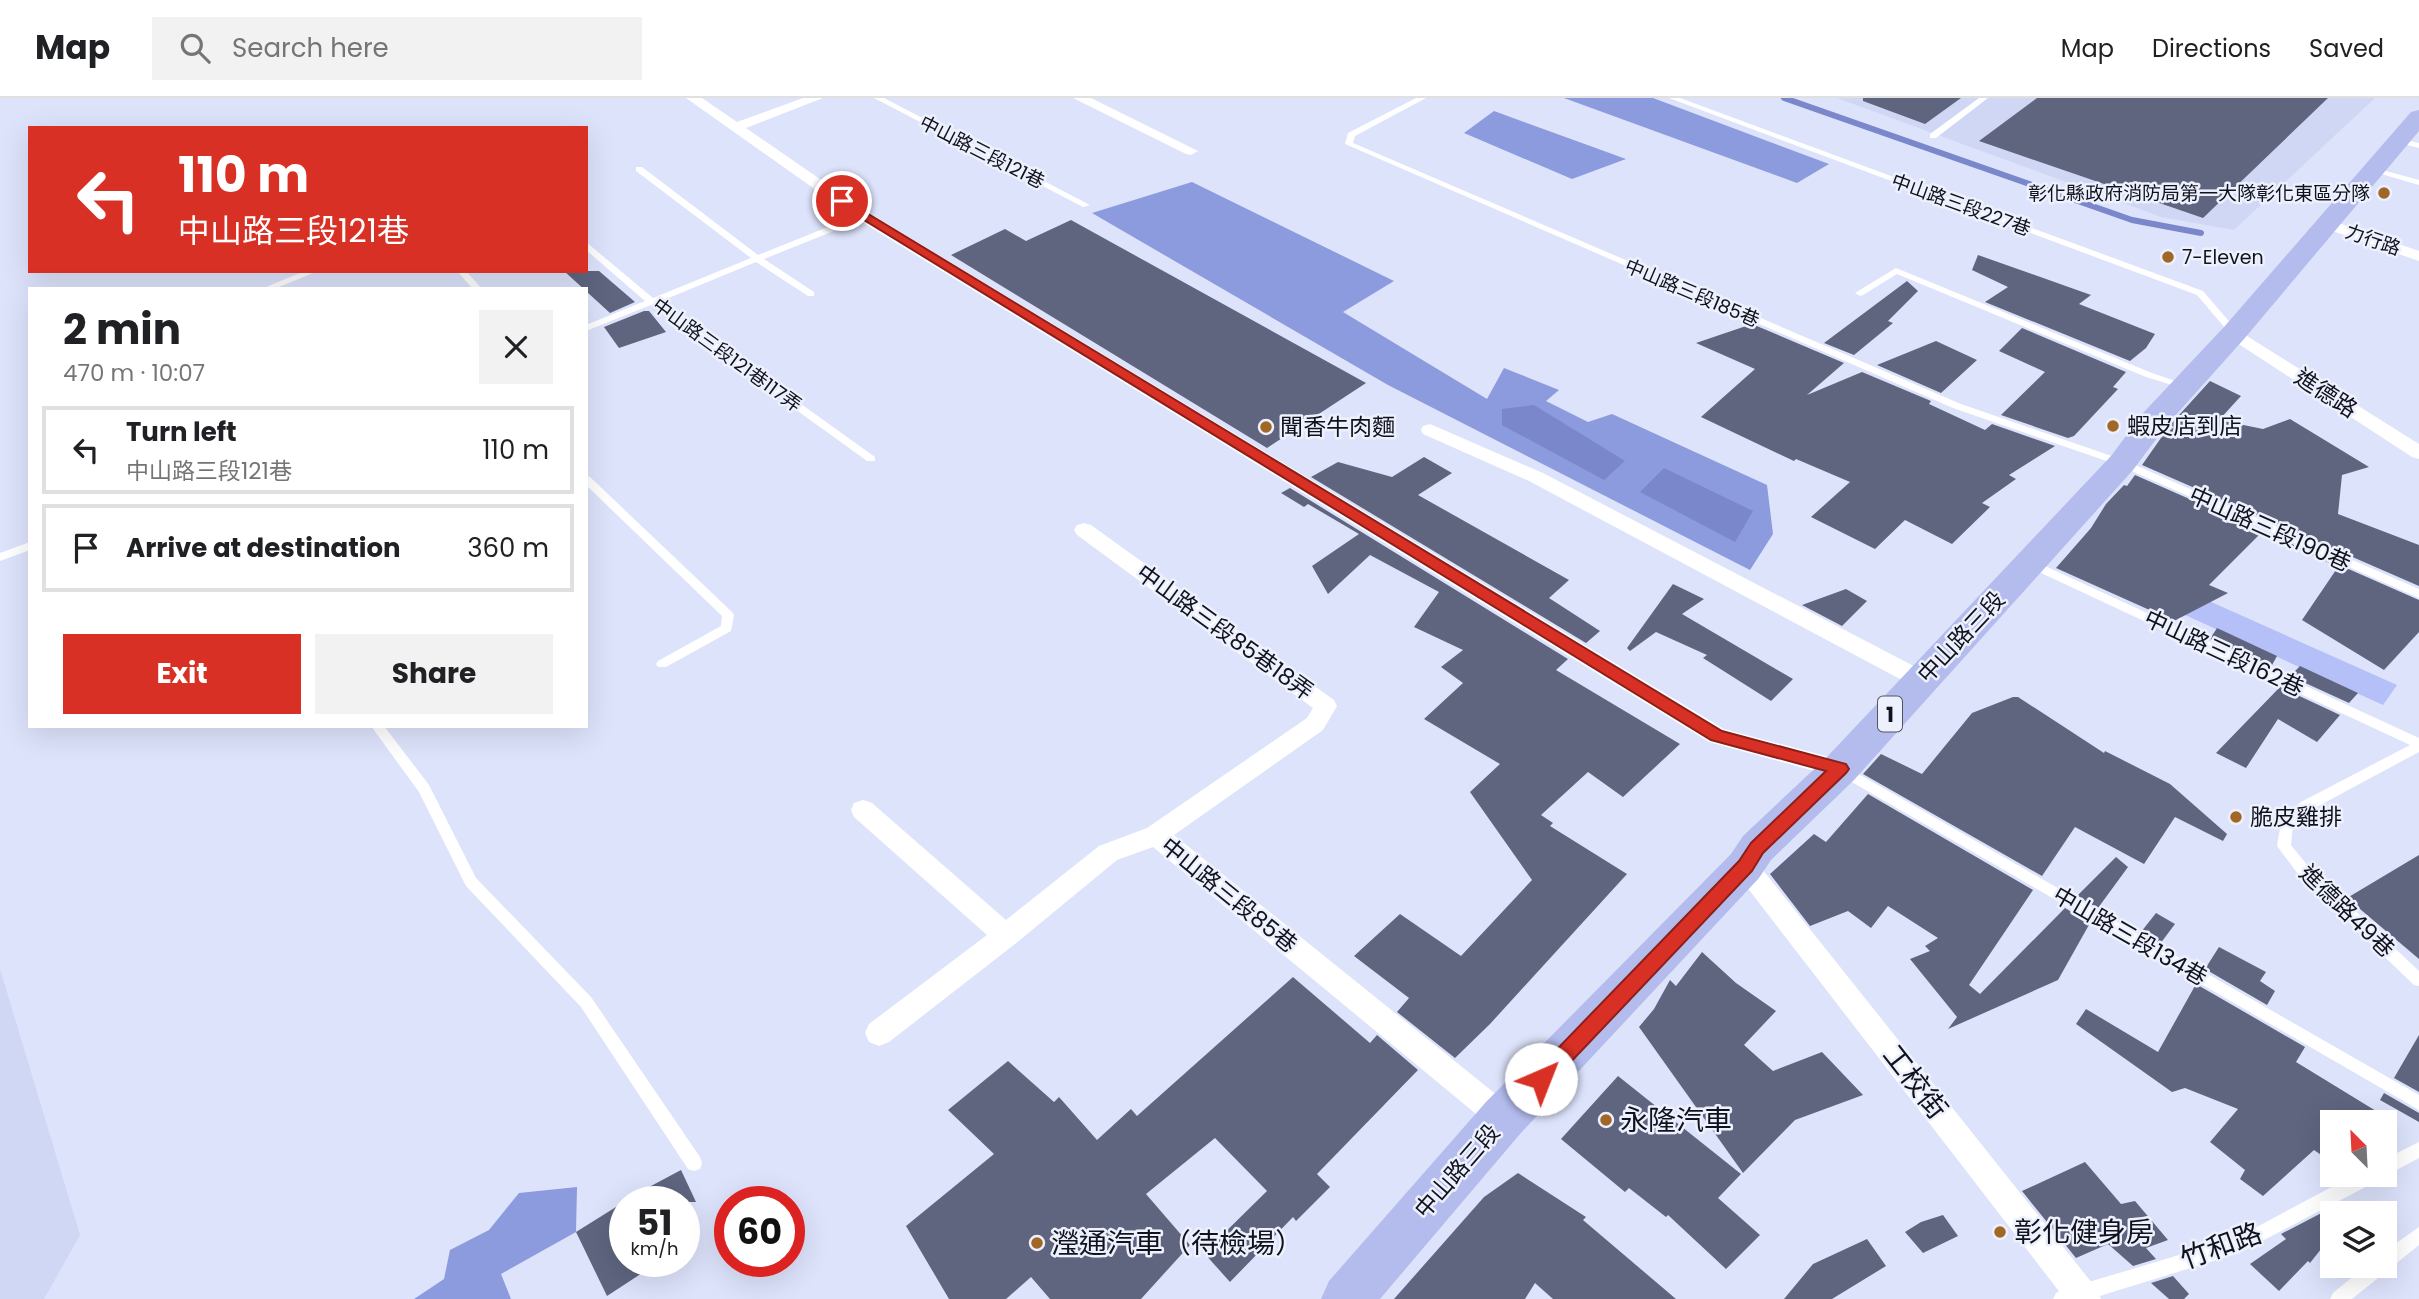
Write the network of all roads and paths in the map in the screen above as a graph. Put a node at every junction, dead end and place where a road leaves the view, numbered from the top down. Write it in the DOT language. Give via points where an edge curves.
graph roads {
  1 [pos="693,98"];
  2 [pos="816,98"];
  3 [pos="878,98"];
  4 [pos="1080,98"];
  5 [pos="1422,98"];
  6 [pos="1673,98"];
  7 [pos="1984,98"];
  8 [pos="736,127"];
  9 [pos="2412,134"];
  10 [pos="1933,136"];
  11 [pos="1191,151"];
  12 [pos="639,169"];
  13 [pos="2374,169"];
  14 [pos="2419,183"];
  15 [pos="1086,205"];
  16 [pos="863,216"];
  17 [pos="2327,224"];
  18 [pos="588,247"];
  19 [pos="2419,256"];
  20 [pos="757,259"];
  21 [pos="309,273"];
  22 [pos="463,273"];
  23 [pos="270,287"];
  24 [pos="473,287"];
  25 [pos="1860,293"];
  26 [pos="811,294"];
  27 [pos="650,300"];
  28 [pos="588,327"];
  29 [pos="2234,333"];
  30 [pos="2185,386"];
  31 [pos="1430,430"];
  32 [pos="2419,453"];
  33 [pos="871,459"];
  34 [pos="2122,463"];
  35 [pos="588,481"];
  36 [pos="1084,530"];
  37 [pos="28,547"];
  38 [pos="0,556"];
  39 [pos="2029,563"];
  40 [pos="2419,594"];
  41 [pos="662,664"];
  42 [pos="1921,680"];
  43 [pos="378,728"];
  44 [pos="2419,745"];
  45 [pos="1840,769"];
  46 [pos="863,810"];
  47 [pos="1156,835"];
  48 [pos="1745,866"];
  49 [pos="1006,936"];
  50 [pos="2419,980"];
  51 [pos="879,1033"];
  52 [pos="2419,1103"];
  53 [pos="1503,1118"];
  54 [pos="2419,1150"];
  55 [pos="2398,1161"];
  56 [pos="694,1163"];
  57 [pos="2348,1187"];
  58 [pos="2419,1235"];
  59 [pos="2397,1253"];
  60 [pos="2365,1278"];
  61 [pos="2075,1297"];
  62 [pos="1347,1299"];
  63 [pos="2339,1299"];
  1 -- 8 [label="street"];
  2 -- 8 [label="street"];
  3 -- 15 [label="lane, 中山路三段121巷"];
  4 -- 11 [label="street"];
  5 -- 34 [label="lane, 中山路三段185巷" via="1351,135 1349,144 1957,405"];
  6 -- 29 [label="lane, 中山路三段227巷" via="2200,293"];
  7 -- 10 [label="lane"];
  8 -- 16 [label="street"];
  9 -- 13 [label="main road, 中山路三段 / 1"];
  12 -- 20 [label="lane"];
  13 -- 14 [label="lane"];
  13 -- 17 [label="main road, 中山路三段 / 1"];
  16 -- 20 [label="lane"];
  16 -- 45 [label="street" via="1717,736"];
  17 -- 19 [label="street, 力行路"];
  17 -- 29 [label="main road, 中山路三段 / 1"];
  18 -- 27 [label="lane, 中山路三段121巷117弄"];
  20 -- 26 [label="lane"];
  20 -- 27 [label="lane"];
  21 -- 23 [label="lane"];
  22 -- 24 [label="lane"];
  25 -- 30 [label="lane" via="1896,271"];
  27 -- 28 [label="lane"];
  27 -- 33 [label="lane, 中山路三段121巷117弄"];
  29 -- 30 [label="main road, 中山路三段 / 1"];
  29 -- 32 [label="street, 進德路"];
  30 -- 34 [label="main road, 中山路三段 / 1"];
  31 -- 42 [label="street" via="1536,477"];
  34 -- 39 [label="main road, 中山路三段 / 1"];
  34 -- 40 [label="lane, 中山路三段190巷"];
  35 -- 41 [label="lane" via="728,615 727,628"];
  36 -- 47 [label="street, 中山路三段85巷18弄" via="1326,706 1315,724"];
  37 -- 38 [label="lane"];
  39 -- 42 [label="main road, 中山路三段 / 1"];
  39 -- 44 [label="lane, 中山路三段162巷"];
  42 -- 45 [label="main road, 中山路三段 / 1"];
  43 -- 56 [label="lane" via="424,789 471,882 586,1002"];
  44 -- 50 [label="lane, 進德路49巷" via="2306,806 2287,821 2284,846 2303,870"];
  45 -- 48 [label="main road, 中山路三段 / 1" via="1757,848"];
  45 -- 52 [label="lane, 中山路三段134巷"];
  46 -- 49 [label="street"];
  47 -- 49 [label="street, 中山路三段85巷" via="1108,853"];
  47 -- 53 [label="street, 中山路三段85巷"];
  48 -- 53 [label="main road, 中山路三段 / 1"];
  48 -- 61 [label="street, 工校街"];
  49 -- 51 [label="street, 中山路三段85巷"];
  53 -- 62 [label="main road, 中山路三段 / 1"];
  54 -- 55 [label="lane"];
  57 -- 61 [label="lane, 竹和路" via="2239,1245"];
  58 -- 59 [label="lane"];
  60 -- 63 [label="lane"];
}
